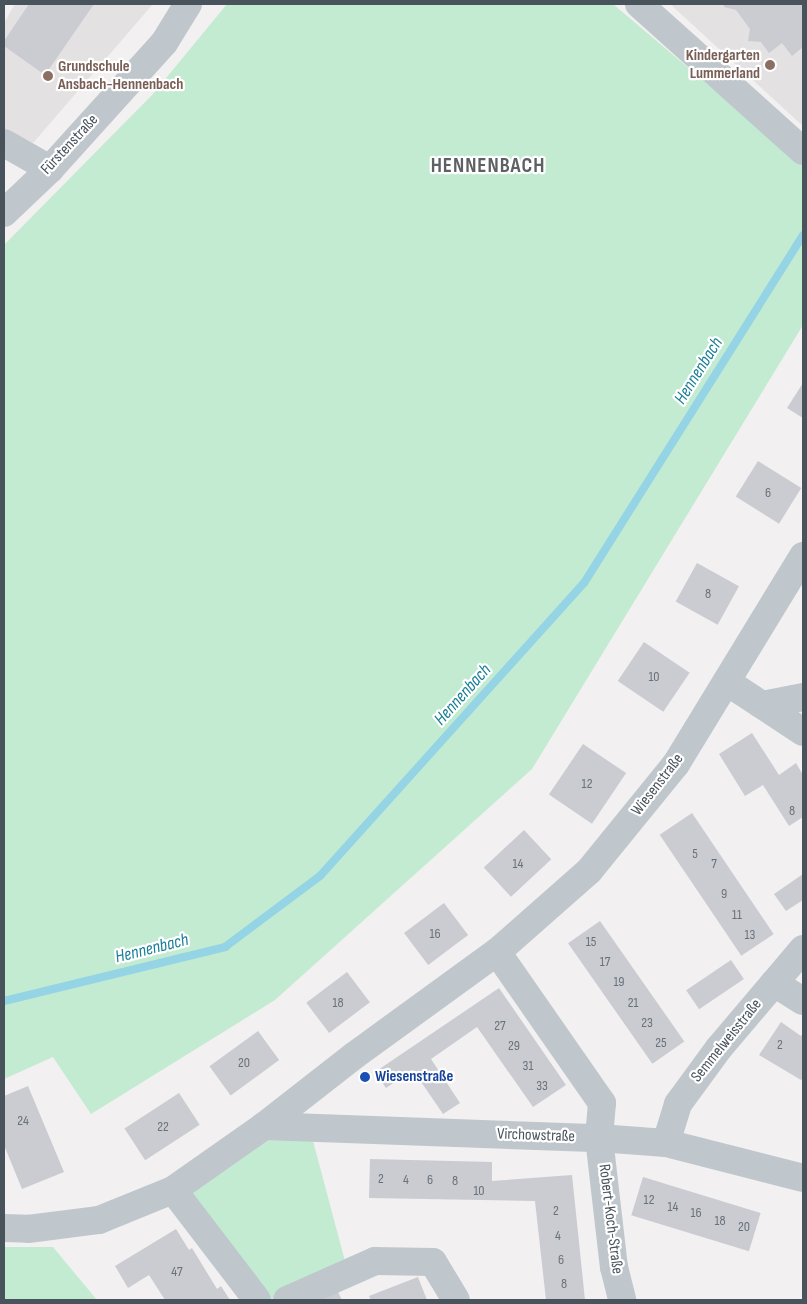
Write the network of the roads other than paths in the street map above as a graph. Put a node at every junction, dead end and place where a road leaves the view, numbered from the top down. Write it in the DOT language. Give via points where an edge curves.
graph roads {
  1 [pos="188,4"];
  2 [pos="639,4"];
  3 [pos="4,143"];
  4 [pos="803,151"];
  5 [pos="50,169"];
  6 [pos="4,212"];
  7 [pos="803,556"];
  8 [pos="728,682"];
  9 [pos="803,697"];
  10 [pos="762,706"];
  11 [pos="803,732"];
  12 [pos="803,949"];
  13 [pos="497,952"];
  14 [pos="774,983"];
  15 [pos="803,1001"];
  16 [pos="264,1126"];
  17 [pos="599,1138"];
  18 [pos="666,1143"];
  19 [pos="803,1178"];
  20 [pos="172,1190"];
  21 [pos="4,1228"];
  22 [pos="257,1300"];
  23 [pos="287,1300"];
  24 [pos="456,1300"];
  25 [pos="622,1300"];
  1 -- 5 [label="street, Fürstenstraße" via="164,43"];
  2 -- 4 [label="street"];
  3 -- 5 [label="street"];
  5 -- 6 [label="street, Fürstenstraße"];
  7 -- 8 [label="street, Wiesenstraße"];
  8 -- 10 [label="street"];
  8 -- 13 [label="street, Wiesenstraße" via="676,764 589,871"];
  9 -- 10 [label="street"];
  10 -- 11 [label="street"];
  12 -- 14 [label="street, Semmelweisstraße"];
  13 -- 16 [label="street, Wiesenstraße"];
  13 -- 17 [label="street, Robert-Koch-Straße" via="602,1103"];
  14 -- 15 [label="street"];
  14 -- 18 [label="street, Semmelweisstraße" via="678,1104"];
  16 -- 17 [label="street, Virchowstraße"];
  16 -- 20 [label="street, Wiesenstraße"];
  17 -- 18 [label="street, Virchowstraße"];
  17 -- 25 [label="street, Robert-Koch-Straße" via="614,1267"];
  18 -- 19 [label="street, Virchowstraße"];
  20 -- 21 [label="street, Wiesenstraße" via="99,1220 28,1229"];
  20 -- 22 [label="street"];
  23 -- 24 [label="street" via="375,1261 433,1262"];
}
